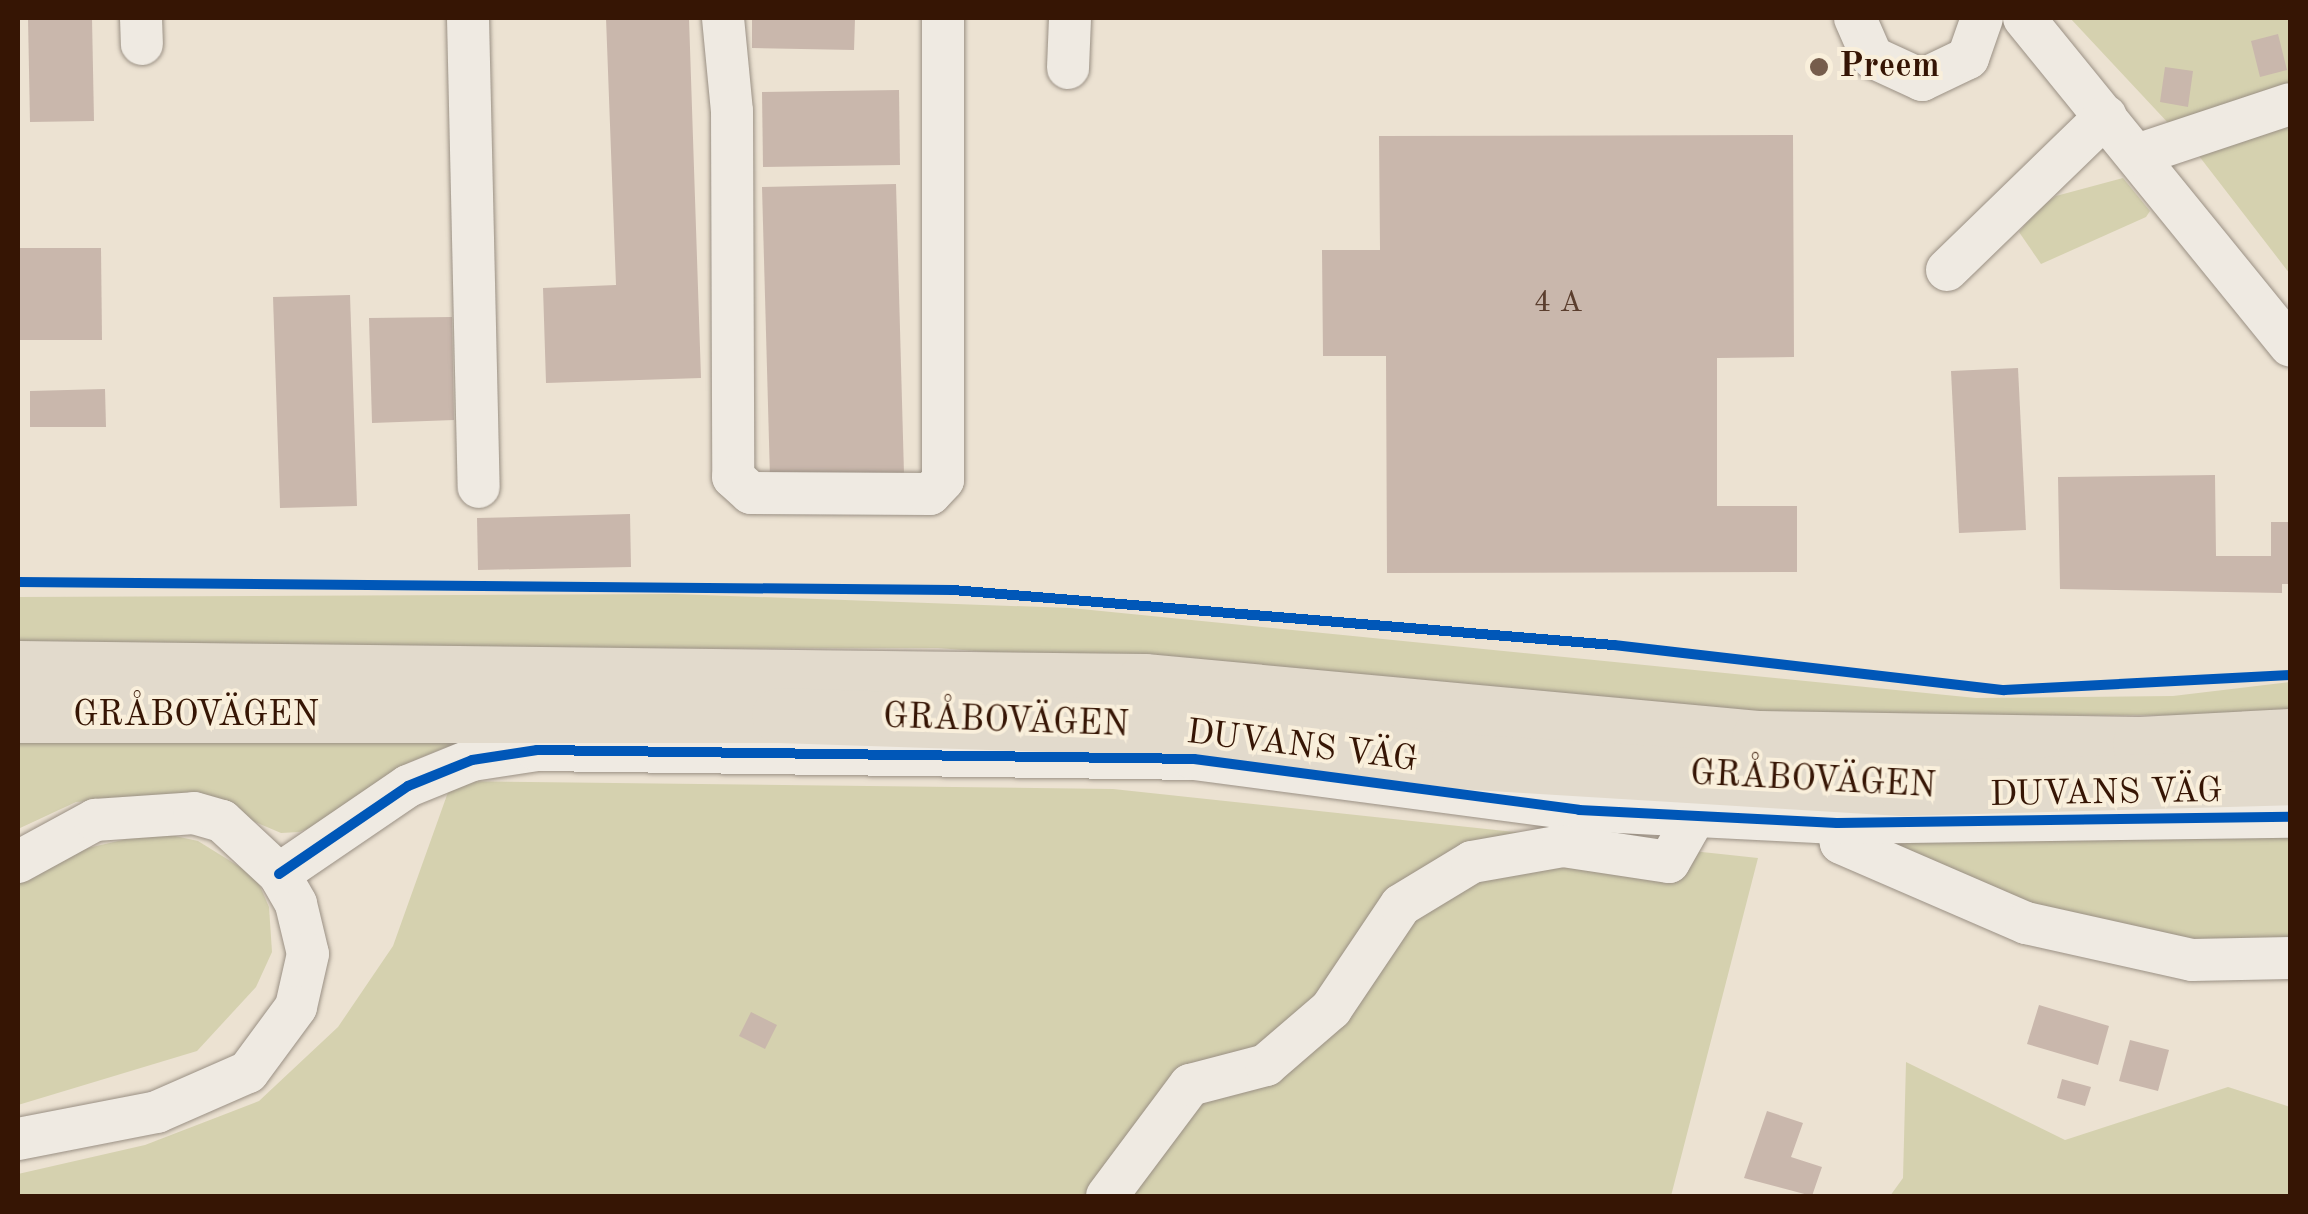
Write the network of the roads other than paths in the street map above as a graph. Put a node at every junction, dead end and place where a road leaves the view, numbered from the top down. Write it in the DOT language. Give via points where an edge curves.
graph roads {
  1 [pos="468,18"];
  2 [pos="723,18"];
  3 [pos="943,18"];
  4 [pos="1070,18"];
  5 [pos="1855,18"];
  6 [pos="1982,18"];
  7 [pos="2024,18"];
  8 [pos="1068,68"];
  9 [pos="2290,104"];
  10 [pos="2106,116"];
  11 [pos="2138,155"];
  12 [pos="1947,270"];
  13 [pos="2283,320"];
  14 [pos="479,487"];
  15 [pos="18,668"];
  16 [pos="18,716"];
  17 [pos="2290,736"];
  18 [pos="2290,777"];
  19 [pos="1694,816"];
  20 [pos="2290,816"];
  21 [pos="1837,822"];
  22 [pos="18,862"];
  23 [pos="279,874"];
  24 [pos="2290,958"];
  25 [pos="18,1139"];
  26 [pos="1108,1196"];
  1 -- 14 [label="street"];
  2 -- 3 [label="street" via="732,111 733,477 751,493 930,494 943,480"];
  4 -- 8 [label="street"];
  5 -- 6 [label="street" via="1872,57 1922,80 1968,58"];
  7 -- 10 [label="street"];
  9 -- 11 [label="street"];
  10 -- 11 [label="street"];
  10 -- 12 [label="street"];
  11 -- 13 [label="street"];
  15 -- 17 [label="main road, GRÅBOVÄGEN" via="1125,680 1759,738 2140,744"];
  16 -- 18 [label="main road, GRÅBOVÄGEN" via="779,715 1207,729 1460,761 1905,788"];
  19 -- 21 [label="street, DUVANS VÄG"];
  19 -- 23 [label="street, DUVANS VÄG" via="1579,810 1194,760 537,750 472,760 408,786"];
  19 -- 26 [label="street" via="1669,862 1563,846 1472,862 1401,905 1332,1009 1266,1065 1190,1085"];
  20 -- 21 [label="street, DUVANS VÄG"];
  21 -- 24 [label="street" via="1840,843 2026,923 2192,960"];
  22 -- 23 [label="street" via="95,820 172,810 222,822"];
  23 -- 25 [label="street" via="305,928 306,981 277,1040 248,1072 157,1112"];
}
